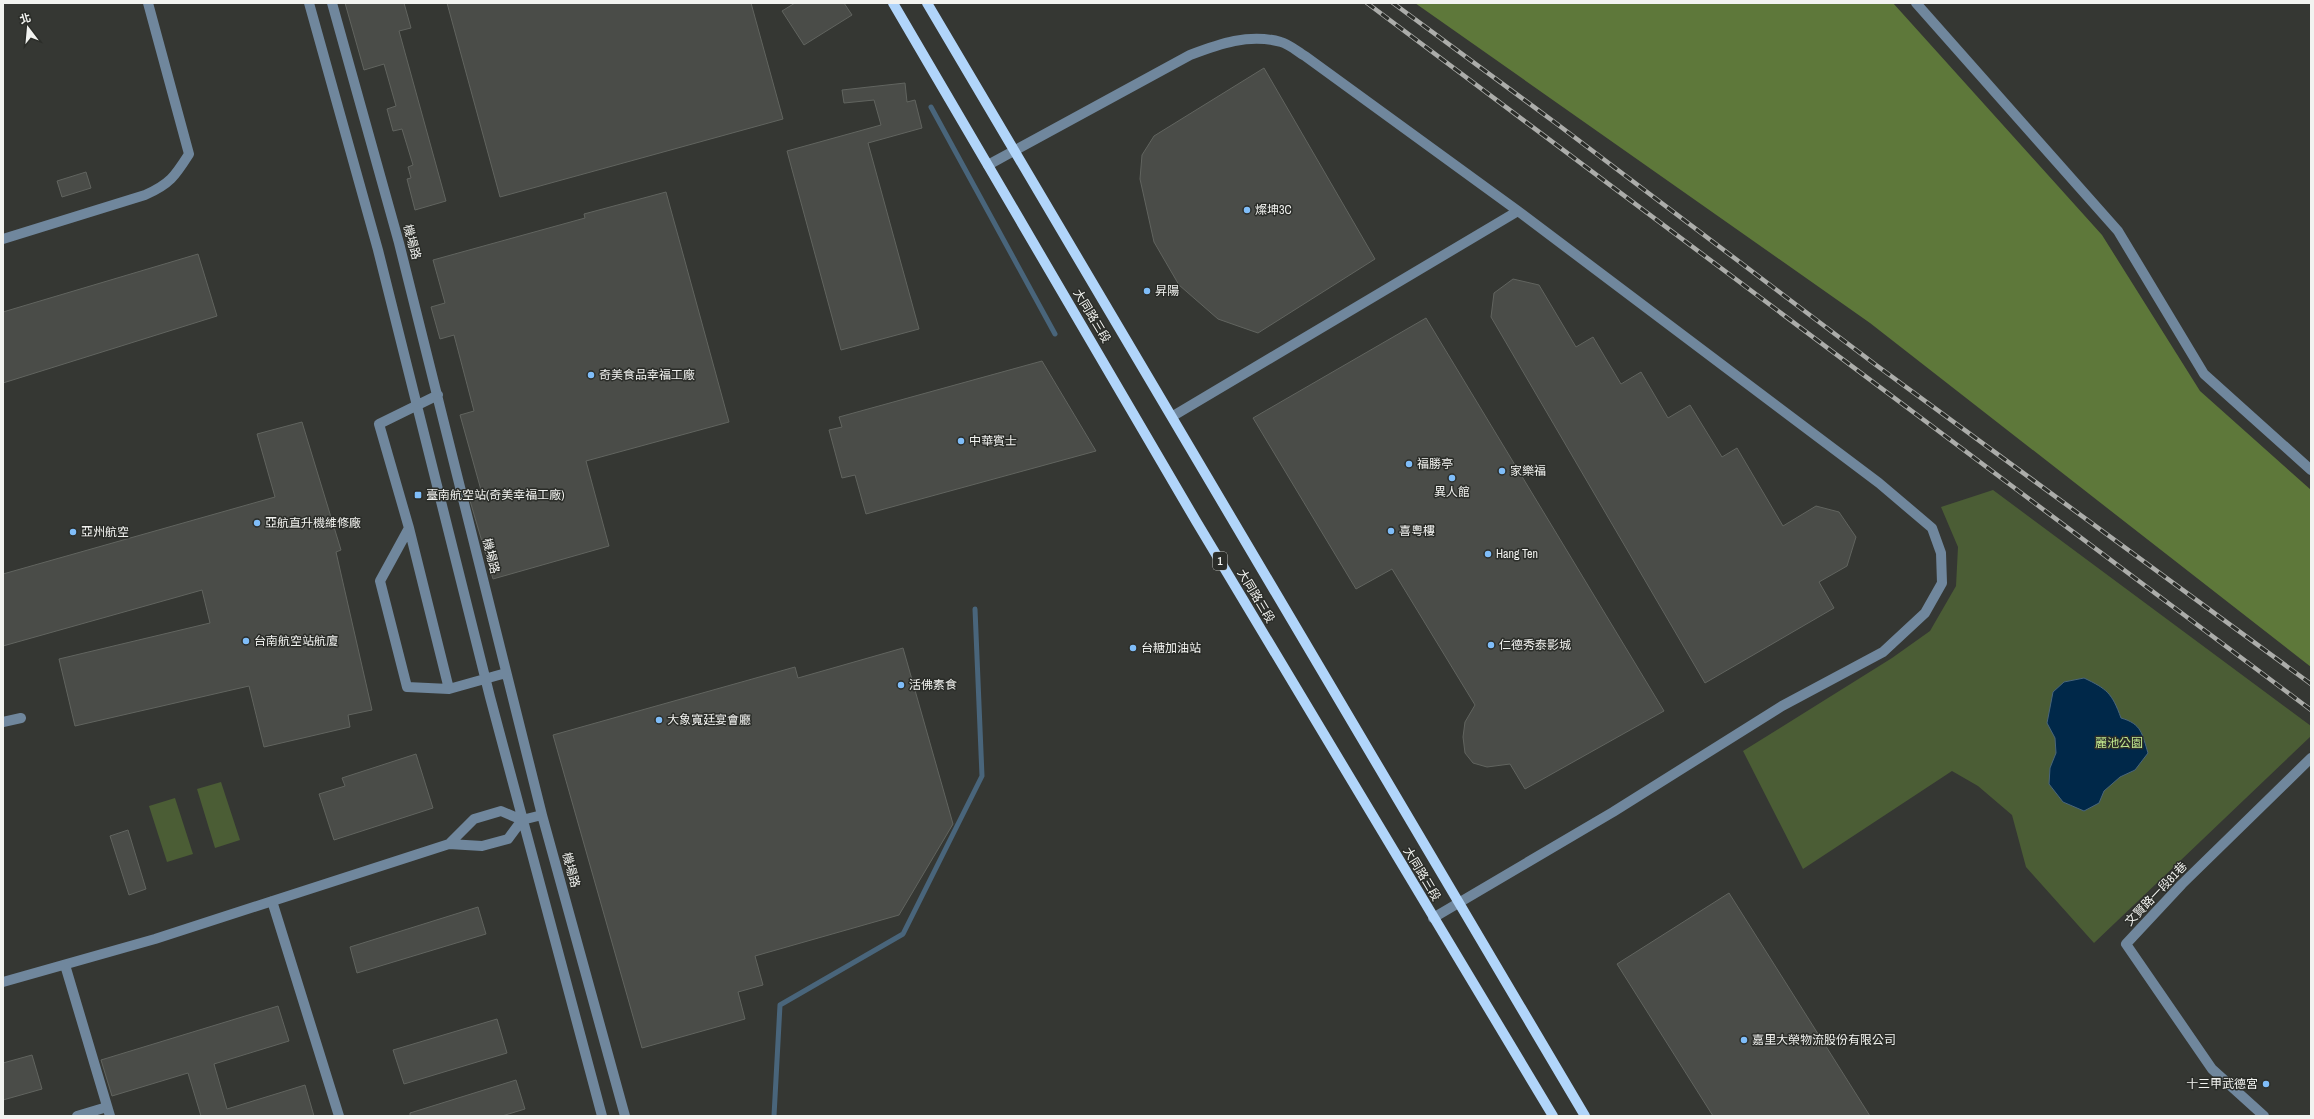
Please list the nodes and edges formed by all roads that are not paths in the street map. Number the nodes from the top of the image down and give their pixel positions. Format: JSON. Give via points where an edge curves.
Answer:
{"nodes":[{"id":1,"x":148,"y":3,"type":"edge"},
{"id":2,"x":309,"y":3,"type":"edge"},
{"id":3,"x":332,"y":3,"type":"edge"},
{"id":4,"x":893,"y":3,"type":"edge"},
{"id":5,"x":927,"y":3,"type":"edge"},
{"id":6,"x":1916,"y":3,"type":"edge"},
{"id":7,"x":1015,"y":150,"type":"junction"},
{"id":8,"x":988,"y":166,"type":"junction"},
{"id":9,"x":1518,"y":211,"type":"junction"},
{"id":10,"x":3,"y":239,"type":"edge"},
{"id":11,"x":438,"y":395,"type":"junction"},
{"id":12,"x":418,"y":404,"type":"junction"},
{"id":13,"x":1173,"y":416,"type":"junction"},
{"id":14,"x":2311,"y":470,"type":"edge"},
{"id":15,"x":409,"y":528,"type":"junction"},
{"id":16,"x":506,"y":672,"type":"junction"},
{"id":17,"x":485,"y":678,"type":"junction"},
{"id":18,"x":449,"y":689,"type":"junction"},
{"id":19,"x":21,"y":718,"type":"dead end"},
{"id":20,"x":3,"y":722,"type":"edge"},
{"id":21,"x":2310,"y":759,"type":"edge"},
{"id":22,"x":542,"y":815,"type":"junction"},
{"id":23,"x":522,"y":820,"type":"junction"},
{"id":24,"x":449,"y":844,"type":"junction"},
{"id":25,"x":272,"y":901,"type":"junction"},
{"id":26,"x":1460,"y":903,"type":"junction"},
{"id":27,"x":1433,"y":918,"type":"junction"},
{"id":28,"x":65,"y":965,"type":"junction"},
{"id":29,"x":3,"y":982,"type":"edge"},
{"id":30,"x":108,"y":1111,"type":"edge"},
{"id":31,"x":77,"y":1116,"type":"edge"},
{"id":32,"x":339,"y":1116,"type":"edge"},
{"id":33,"x":602,"y":1116,"type":"edge"},
{"id":34,"x":625,"y":1116,"type":"edge"},
{"id":35,"x":1553,"y":1116,"type":"edge"},
{"id":36,"x":1584,"y":1116,"type":"edge"},
{"id":37,"x":2264,"y":1116,"type":"edge"}],
"edges":[{"from":1,"to":10,"type":"street","via":[[189,154],[164,187],[146,195]]},
{"from":2,"to":12,"type":"street"},
{"from":3,"to":11,"type":"street","name":"機場路","via":[[399,243]]},
{"from":4,"to":8,"type":"main road","name":"大同路三段","number":"1"},
{"from":5,"to":7,"type":"main road","name":"大同路三段"},
{"from":6,"to":14,"type":"street","via":[[2118,231],[2204,374]]},
{"from":7,"to":8,"type":"street"},
{"from":7,"to":9,"type":"street","via":[[1190,54],[1223,43],[1253,38],[1282,42],[1305,56]]},
{"from":7,"to":13,"type":"main road","name":"大同路三段"},
{"from":8,"to":27,"type":"main road","name":"大同路三段","number":"1"},
{"from":9,"to":13,"type":"street"},
{"from":9,"to":26,"type":"street","via":[[1879,483],[1932,528],[1941,553],[1942,583],[1925,613],[1883,652],[1782,706],[1613,812]]},
{"from":11,"to":12,"type":"street"},
{"from":11,"to":16,"type":"street","name":"機場路"},
{"from":12,"to":15,"type":"street","via":[[379,424]]},
{"from":12,"to":17,"type":"street"},
{"from":13,"to":26,"type":"main road","name":"大同路三段"},
{"from":15,"to":18,"type":"street"},
{"from":15,"to":18,"type":"street","via":[[380,580],[407,687]]},
{"from":16,"to":17,"type":"street"},
{"from":16,"to":22,"type":"street","name":"機場路"},
{"from":17,"to":18,"type":"street"},
{"from":17,"to":23,"type":"street"},
{"from":19,"to":20,"type":"street"},
{"from":21,"to":37,"type":"street","name":"文賢路一段81巷","via":[[2182,884],[2126,944],[2212,1069]]},
{"from":22,"to":23,"type":"street"},
{"from":22,"to":34,"type":"street","name":"機場路"},
{"from":23,"to":24,"type":"street","via":[[508,839],[482,846]]},
{"from":23,"to":24,"type":"street","via":[[501,811],[474,819]]},
{"from":23,"to":33,"type":"street"},
{"from":24,"to":25,"type":"street"},
{"from":25,"to":28,"type":"street"},
{"from":25,"to":32,"type":"street"},
{"from":26,"to":27,"type":"street"},
{"from":26,"to":36,"type":"main road","name":"大同路三段"},
{"from":27,"to":35,"type":"main road","name":"大同路三段","number":"1"},
{"from":28,"to":29,"type":"street"},
{"from":28,"to":30,"type":"street"},
{"from":30,"to":31,"type":"street"}]}
